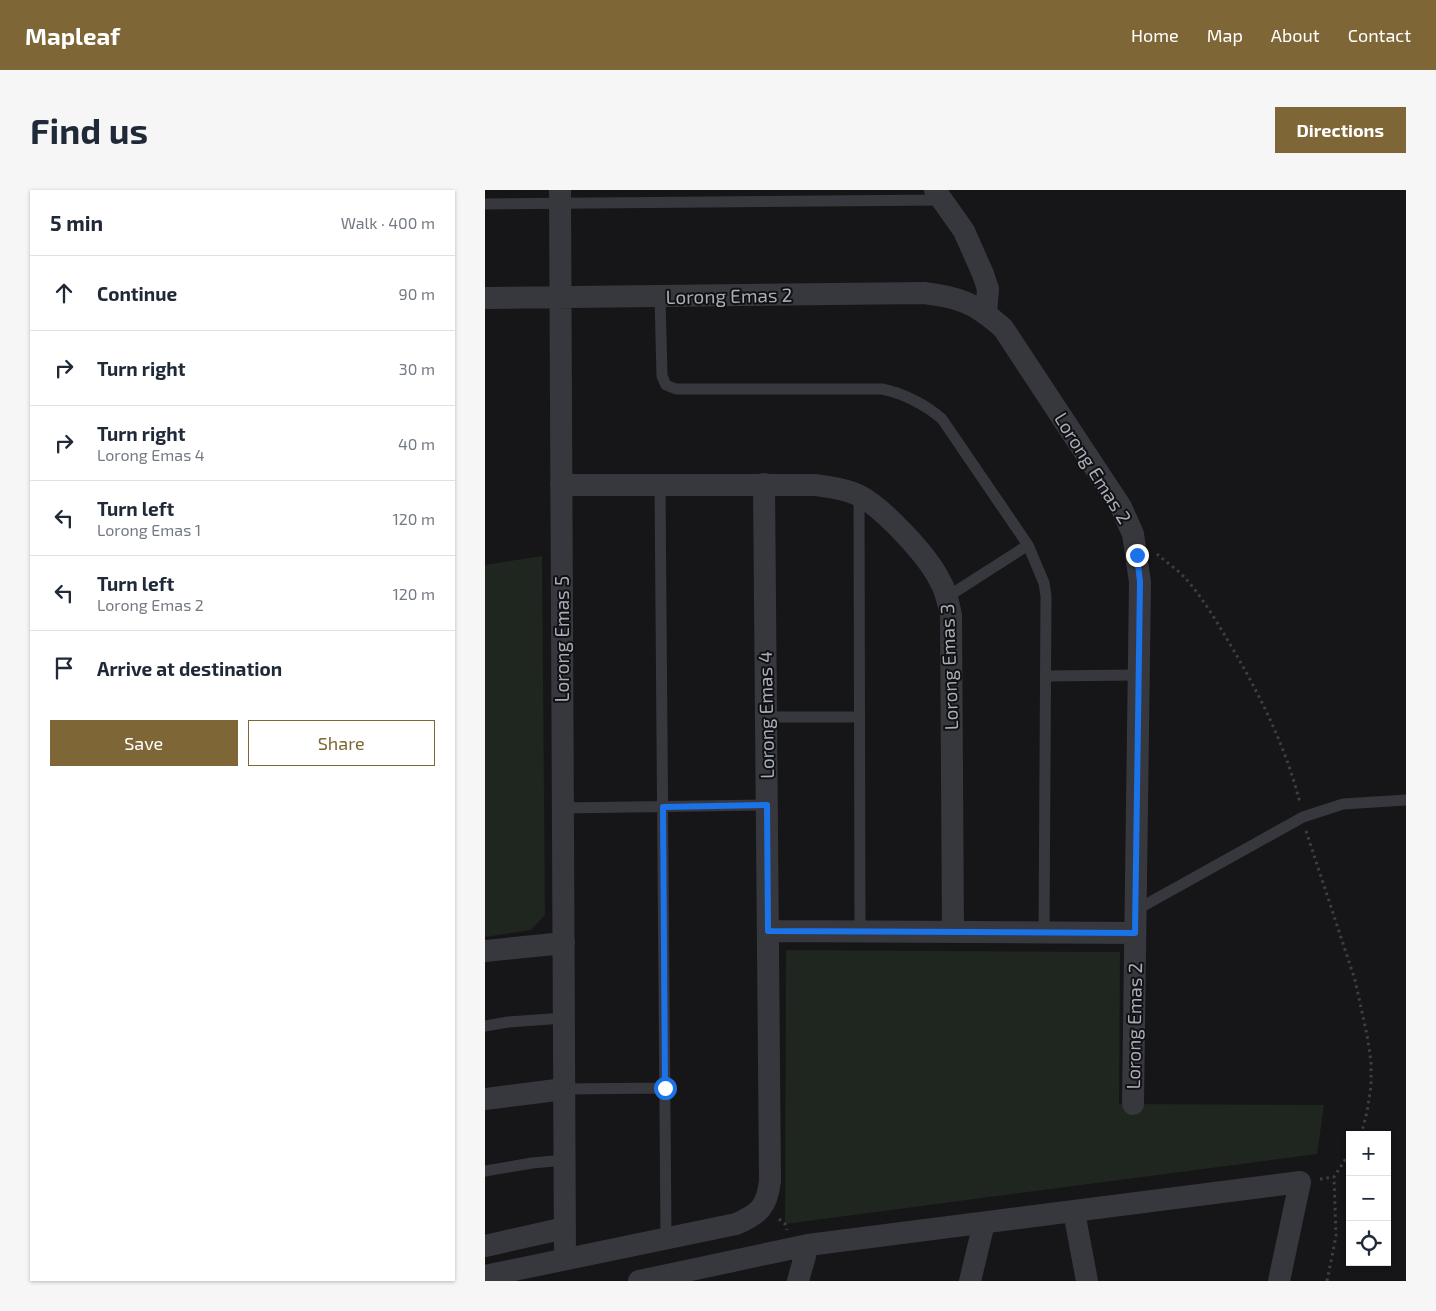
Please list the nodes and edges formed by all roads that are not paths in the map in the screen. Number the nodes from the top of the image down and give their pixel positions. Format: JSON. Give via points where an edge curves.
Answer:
{"nodes":[{"id":1,"x":938,"y":195,"type":"edge"},
{"id":2,"x":560,"y":197,"type":"edge"},
{"id":3,"x":485,"y":204,"type":"edge"},
{"id":4,"x":660,"y":297,"type":"junction"},
{"id":5,"x":485,"y":298,"type":"edge"},
{"id":6,"x":560,"y":298,"type":"junction"},
{"id":7,"x":987,"y":313,"type":"junction"},
{"id":8,"x":660,"y":484,"type":"junction"},
{"id":9,"x":764,"y":484,"type":"junction"},
{"id":10,"x":561,"y":485,"type":"junction"},
{"id":11,"x":859,"y":495,"type":"junction"},
{"id":12,"x":1027,"y":545,"type":"junction"},
{"id":13,"x":947,"y":597,"type":"junction"},
{"id":14,"x":1138,"y":675,"type":"junction"},
{"id":15,"x":1045,"y":676,"type":"junction"},
{"id":16,"x":766,"y":717,"type":"junction"},
{"id":17,"x":859,"y":717,"type":"junction"},
{"id":18,"x":1406,"y":800,"type":"edge"},
{"id":19,"x":767,"y":805,"type":"junction"},
{"id":20,"x":663,"y":807,"type":"junction"},
{"id":21,"x":563,"y":808,"type":"junction"},
{"id":22,"x":1135,"y":910,"type":"junction"},
{"id":23,"x":768,"y":931,"type":"junction"},
{"id":24,"x":860,"y":932,"type":"junction"},
{"id":25,"x":953,"y":932,"type":"junction"},
{"id":26,"x":1044,"y":932,"type":"junction"},
{"id":27,"x":1135,"y":933,"type":"junction"},
{"id":28,"x":563,"y":943,"type":"junction"},
{"id":29,"x":485,"y":951,"type":"edge"},
{"id":30,"x":564,"y":1018,"type":"junction"},
{"id":31,"x":485,"y":1026,"type":"edge"},
{"id":32,"x":665,"y":1088,"type":"junction"},
{"id":33,"x":564,"y":1089,"type":"junction"},
{"id":34,"x":485,"y":1099,"type":"edge"},
{"id":35,"x":1133,"y":1104,"type":"dead end"},
{"id":36,"x":565,"y":1160,"type":"junction"},
{"id":37,"x":485,"y":1172,"type":"edge"},
{"id":38,"x":1074,"y":1212,"type":"junction"},
{"id":39,"x":984,"y":1223,"type":"junction"},
{"id":40,"x":565,"y":1228,"type":"junction"},
{"id":41,"x":666,"y":1238,"type":"junction"},
{"id":42,"x":485,"y":1246,"type":"edge"},
{"id":43,"x":800,"y":1247,"type":"junction"},
{"id":44,"x":565,"y":1259,"type":"junction"},
{"id":45,"x":485,"y":1276,"type":"edge"},
{"id":46,"x":639,"y":1281,"type":"edge"},
{"id":47,"x":798,"y":1281,"type":"edge"},
{"id":48,"x":970,"y":1281,"type":"edge"},
{"id":49,"x":1087,"y":1281,"type":"edge"},
{"id":50,"x":1279,"y":1281,"type":"edge"}],
"edges":[{"from":1,"to":2,"type":"lane"},
{"from":1,"to":7,"type":"street","via":[[964,231],[983,274],[988,289]]},
{"from":2,"to":3,"type":"lane"},
{"from":2,"to":6,"type":"street","name":"Lorong Emas 5"},
{"from":4,"to":6,"type":"street","name":"Lorong Emas 2"},
{"from":4,"to":7,"type":"street","name":"Lorong Emas 2","via":[[925,293],[967,302]]},
{"from":4,"to":12,"type":"lane","via":[[662,376],[666,385],[676,388],[892,390],[942,419]]},
{"from":5,"to":6,"type":"street","name":"Lorong Emas 2"},
{"from":6,"to":10,"type":"street","name":"Lorong Emas 5"},
{"from":7,"to":14,"type":"street","name":"Lorong Emas 2","via":[[1003,328],[1121,507],[1133,534],[1140,582]]},
{"from":8,"to":9,"type":"street","name":"Lorong Emas 3"},
{"from":8,"to":10,"type":"street","name":"Lorong Emas 3"},
{"from":8,"to":20,"type":"lane"},
{"from":9,"to":11,"type":"street","name":"Lorong Emas 3","via":[[815,484]]},
{"from":9,"to":16,"type":"street","name":"Lorong Emas 4"},
{"from":10,"to":21,"type":"street","name":"Lorong Emas 5"},
{"from":11,"to":13,"type":"street","name":"Lorong Emas 3","via":[[911,541],[939,577]]},
{"from":11,"to":17,"type":"lane"},
{"from":12,"to":13,"type":"lane"},
{"from":12,"to":15,"type":"lane","via":[[1044,583],[1046,596]]},
{"from":13,"to":25,"type":"street","name":"Lorong Emas 3","via":[[952,636]]},
{"from":14,"to":15,"type":"lane"},
{"from":14,"to":22,"type":"street","name":"Lorong Emas 2"},
{"from":15,"to":26,"type":"lane"},
{"from":16,"to":17,"type":"lane"},
{"from":16,"to":19,"type":"street","name":"Lorong Emas 4"},
{"from":17,"to":24,"type":"lane"},
{"from":18,"to":22,"type":"lane","via":[[1343,804],[1303,817]]},
{"from":19,"to":20,"type":"lane"},
{"from":19,"to":23,"type":"street","name":"Lorong Emas 4"},
{"from":20,"to":21,"type":"lane"},
{"from":20,"to":32,"type":"lane"},
{"from":21,"to":28,"type":"street","name":"Lorong Emas 5"},
{"from":22,"to":27,"type":"street","name":"Lorong Emas 2"},
{"from":23,"to":24,"type":"street"},
{"from":23,"to":41,"type":"street","name":"Lorong Emas 4","via":[[769,1193],[754,1216],[736,1224]]},
{"from":24,"to":25,"type":"street"},
{"from":25,"to":26,"type":"street"},
{"from":26,"to":27,"type":"street"},
{"from":27,"to":35,"type":"street","name":"Lorong Emas 2"},
{"from":28,"to":29,"type":"street"},
{"from":28,"to":30,"type":"street","name":"Lorong Emas 5"},
{"from":30,"to":31,"type":"lane"},
{"from":30,"to":33,"type":"street","name":"Lorong Emas 5"},
{"from":32,"to":33,"type":"lane"},
{"from":32,"to":41,"type":"lane"},
{"from":33,"to":34,"type":"street"},
{"from":33,"to":36,"type":"street","name":"Lorong Emas 5"},
{"from":36,"to":37,"type":"lane"},
{"from":36,"to":40,"type":"street","name":"Lorong Emas 5"},
{"from":38,"to":39,"type":"street"},
{"from":38,"to":49,"type":"street"},
{"from":38,"to":50,"type":"street","via":[[1301,1182]]},
{"from":39,"to":43,"type":"street"},
{"from":39,"to":48,"type":"street"},
{"from":40,"to":42,"type":"street"},
{"from":40,"to":44,"type":"street","name":"Lorong Emas 5"},
{"from":41,"to":44,"type":"street"},
{"from":43,"to":46,"type":"street"},
{"from":43,"to":47,"type":"street"},
{"from":44,"to":45,"type":"street"}]}
